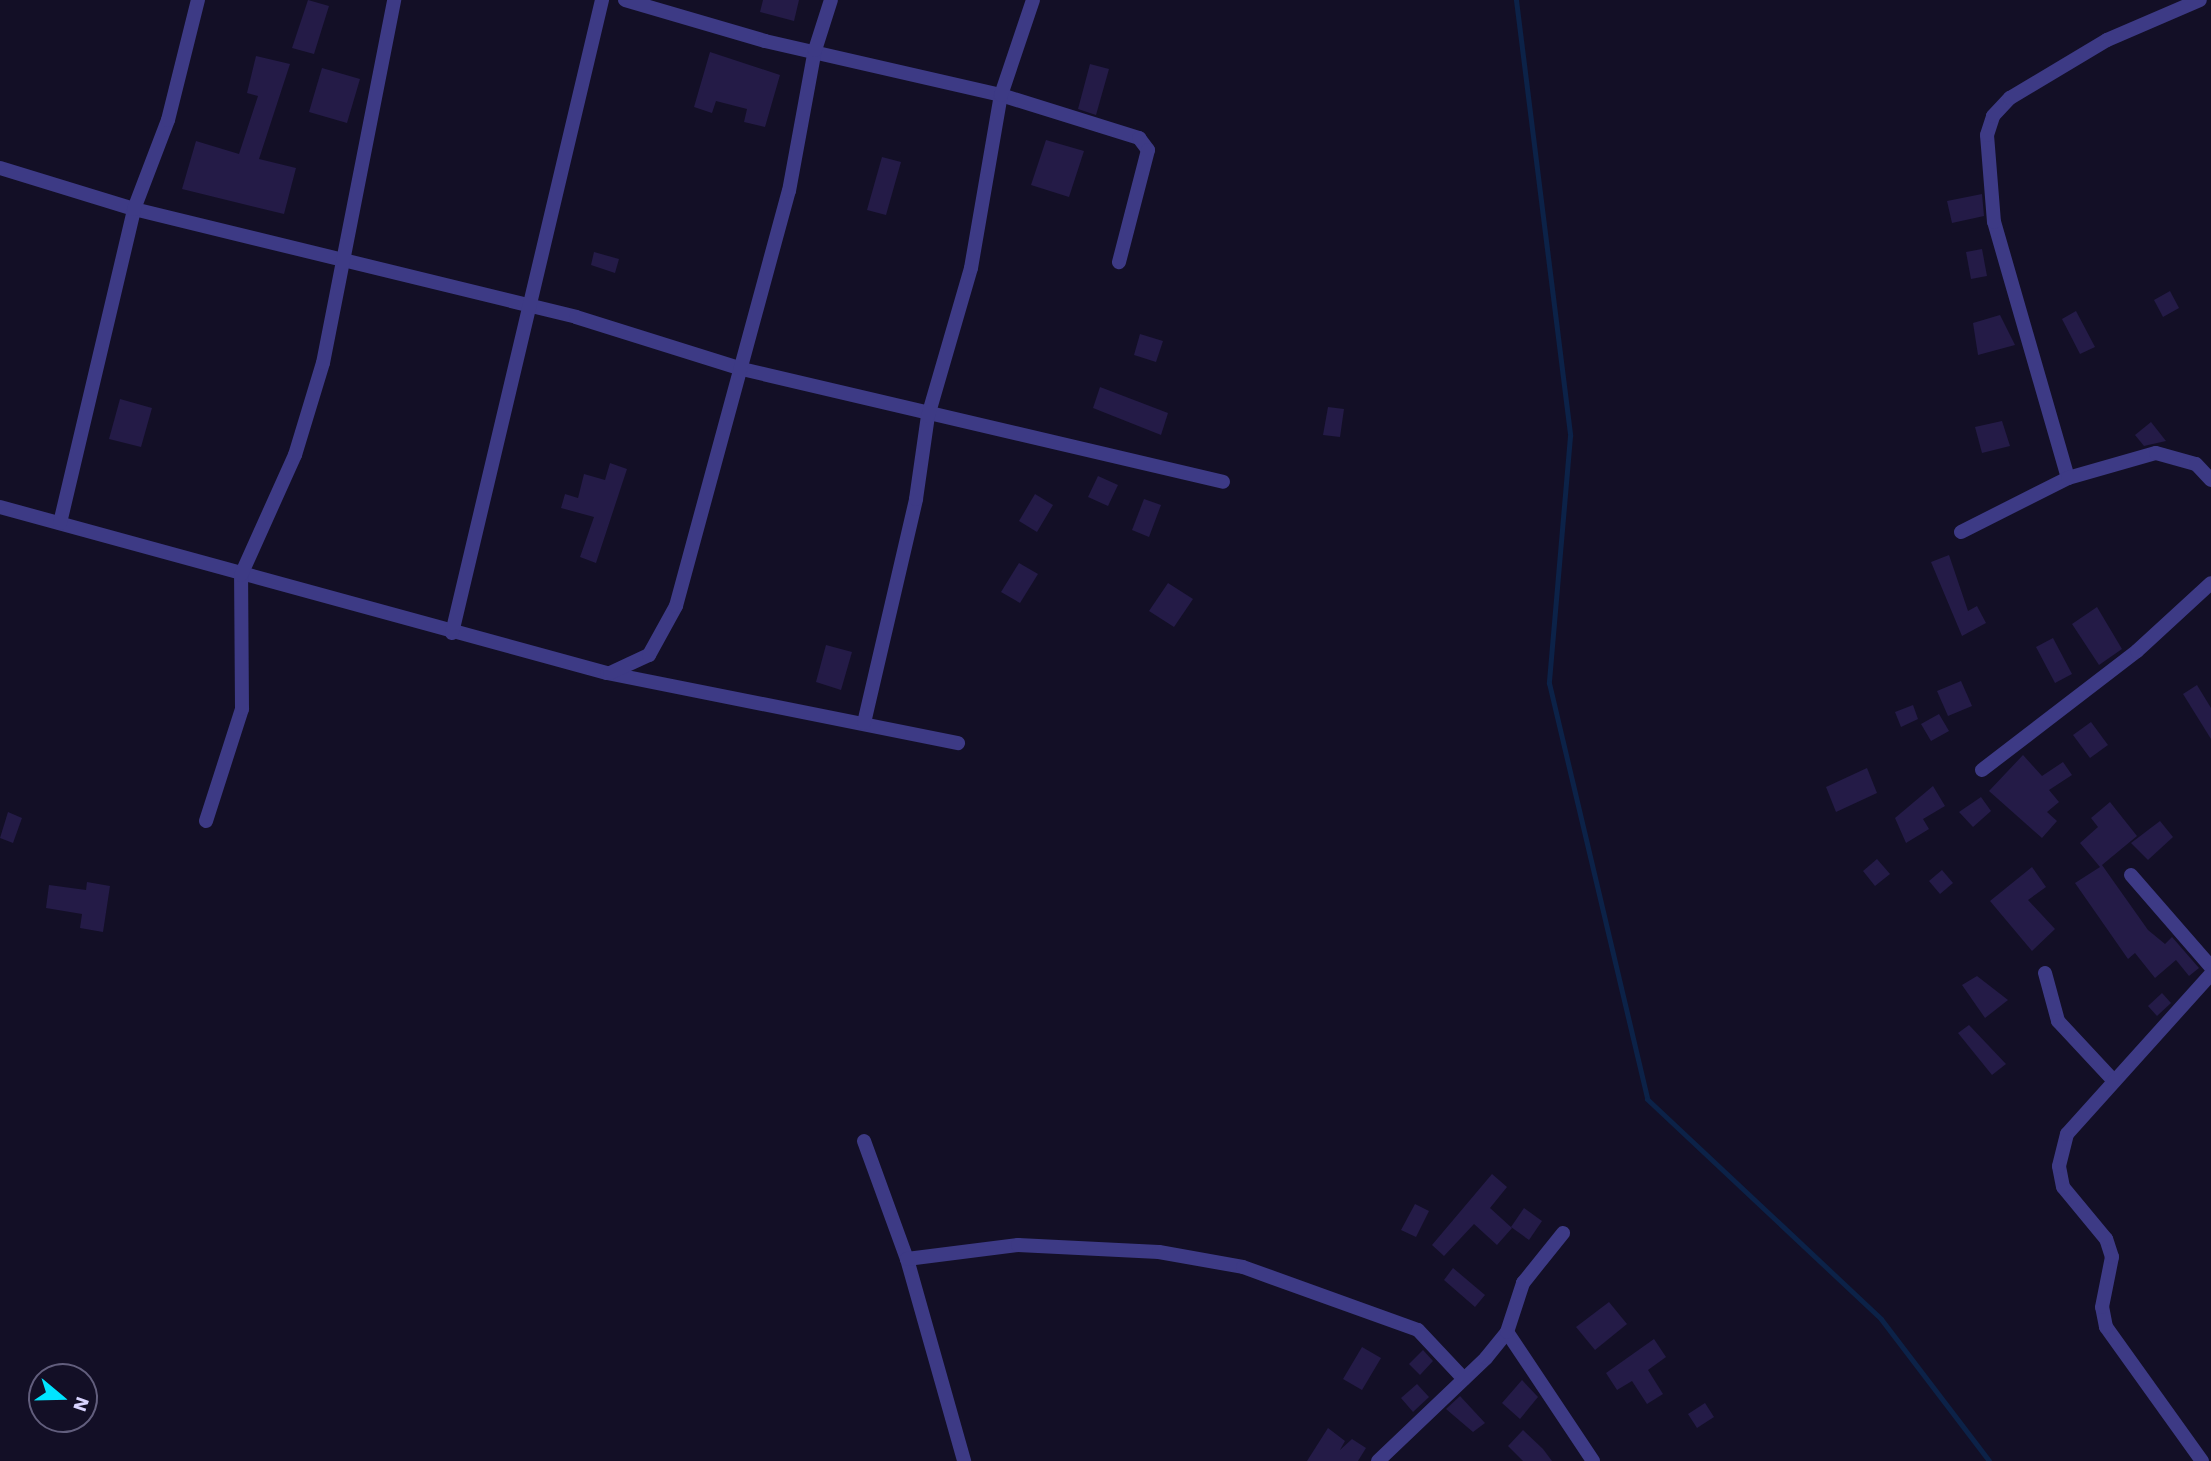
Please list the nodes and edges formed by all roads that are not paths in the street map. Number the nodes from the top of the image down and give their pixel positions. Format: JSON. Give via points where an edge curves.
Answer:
{"nodes":[{"id":1,"x":198,"y":0,"type":"edge"},
{"id":2,"x":394,"y":0,"type":"edge"},
{"id":3,"x":602,"y":0,"type":"edge"},
{"id":4,"x":625,"y":0,"type":"edge"},
{"id":5,"x":831,"y":0,"type":"edge"},
{"id":6,"x":1033,"y":0,"type":"edge"},
{"id":7,"x":2200,"y":0,"type":"edge"},
{"id":8,"x":815,"y":50,"type":"junction"},
{"id":9,"x":1001,"y":95,"type":"junction"},
{"id":10,"x":0,"y":169,"type":"edge"},
{"id":11,"x":134,"y":209,"type":"junction"},
{"id":12,"x":345,"y":256,"type":"junction"},
{"id":13,"x":1119,"y":262,"type":"dead end"},
{"id":14,"x":532,"y":307,"type":"junction"},
{"id":15,"x":742,"y":369,"type":"junction"},
{"id":16,"x":928,"y":415,"type":"junction"},
{"id":17,"x":2068,"y":478,"type":"junction"},
{"id":18,"x":2211,"y":480,"type":"edge"},
{"id":19,"x":1223,"y":482,"type":"dead end"},
{"id":20,"x":0,"y":508,"type":"edge"},
{"id":21,"x":60,"y":523,"type":"junction"},
{"id":22,"x":1961,"y":532,"type":"dead end"},
{"id":23,"x":241,"y":575,"type":"junction"},
{"id":24,"x":2211,"y":583,"type":"edge"},
{"id":25,"x":452,"y":633,"type":"junction"},
{"id":26,"x":607,"y":673,"type":"junction"},
{"id":27,"x":864,"y":723,"type":"junction"},
{"id":28,"x":958,"y":743,"type":"dead end"},
{"id":29,"x":1982,"y":770,"type":"dead end"},
{"id":30,"x":206,"y":821,"type":"dead end"},
{"id":31,"x":2131,"y":875,"type":"dead end"},
{"id":32,"x":2211,"y":967,"type":"edge"},
{"id":33,"x":2045,"y":973,"type":"dead end"},
{"id":34,"x":2211,"y":974,"type":"edge"},
{"id":35,"x":2113,"y":1080,"type":"junction"},
{"id":36,"x":864,"y":1141,"type":"dead end"},
{"id":37,"x":1563,"y":1233,"type":"dead end"},
{"id":38,"x":907,"y":1259,"type":"junction"},
{"id":39,"x":1507,"y":1332,"type":"junction"},
{"id":40,"x":1464,"y":1379,"type":"junction"},
{"id":41,"x":964,"y":1461,"type":"edge"},
{"id":42,"x":1378,"y":1461,"type":"edge"},
{"id":43,"x":1593,"y":1461,"type":"edge"},
{"id":44,"x":2202,"y":1461,"type":"edge"}],
"edges":[{"from":1,"to":11,"type":"street","via":[[168,120]]},
{"from":2,"to":12,"type":"street"},
{"from":3,"to":14,"type":"street"},
{"from":4,"to":8,"type":"street"},
{"from":5,"to":8,"type":"street"},
{"from":6,"to":9,"type":"street"},
{"from":7,"to":17,"type":"street","via":[[2107,40],[2010,98],[1993,117],[1987,135],[1994,222]]},
{"from":8,"to":9,"type":"street"},
{"from":8,"to":15,"type":"street","via":[[802,132]]},
{"from":9,"to":13,"type":"street","via":[[1139,138],[1148,150]]},
{"from":9,"to":16,"type":"street","via":[[971,268]]},
{"from":10,"to":11,"type":"street"},
{"from":11,"to":12,"type":"street"},
{"from":11,"to":21,"type":"street"},
{"from":12,"to":14,"type":"street"},
{"from":12,"to":23,"type":"street","via":[[295,455]]},
{"from":14,"to":15,"type":"street"},
{"from":14,"to":25,"type":"street"},
{"from":15,"to":16,"type":"street"},
{"from":15,"to":26,"type":"street","via":[[667,630],[649,656]]},
{"from":16,"to":19,"type":"street"},
{"from":16,"to":27,"type":"street","via":[[916,499]]},
{"from":17,"to":18,"type":"street","via":[[2156,453],[2196,464]]},
{"from":17,"to":22,"type":"street"},
{"from":20,"to":21,"type":"street"},
{"from":21,"to":23,"type":"street"},
{"from":23,"to":25,"type":"street"},
{"from":23,"to":30,"type":"street","via":[[242,709]]},
{"from":24,"to":29,"type":"street","via":[[2137,651]]},
{"from":25,"to":26,"type":"street"},
{"from":26,"to":27,"type":"street","via":[[772,710]]},
{"from":27,"to":28,"type":"street"},
{"from":31,"to":32,"type":"street"},
{"from":33,"to":35,"type":"street","via":[[2058,1021]]},
{"from":34,"to":35,"type":"street"},
{"from":35,"to":44,"type":"street","via":[[2067,1134],[2059,1166],[2063,1187],[2106,1239],[2112,1257],[2102,1307],[2106,1327]]},
{"from":36,"to":38,"type":"street"},
{"from":37,"to":39,"type":"street","via":[[1523,1283]]},
{"from":38,"to":40,"type":"street","via":[[1018,1245],[1159,1252],[1243,1267],[1418,1330]]},
{"from":38,"to":41,"type":"street"},
{"from":39,"to":40,"type":"street"},
{"from":39,"to":43,"type":"street"},
{"from":40,"to":42,"type":"street"}]}
